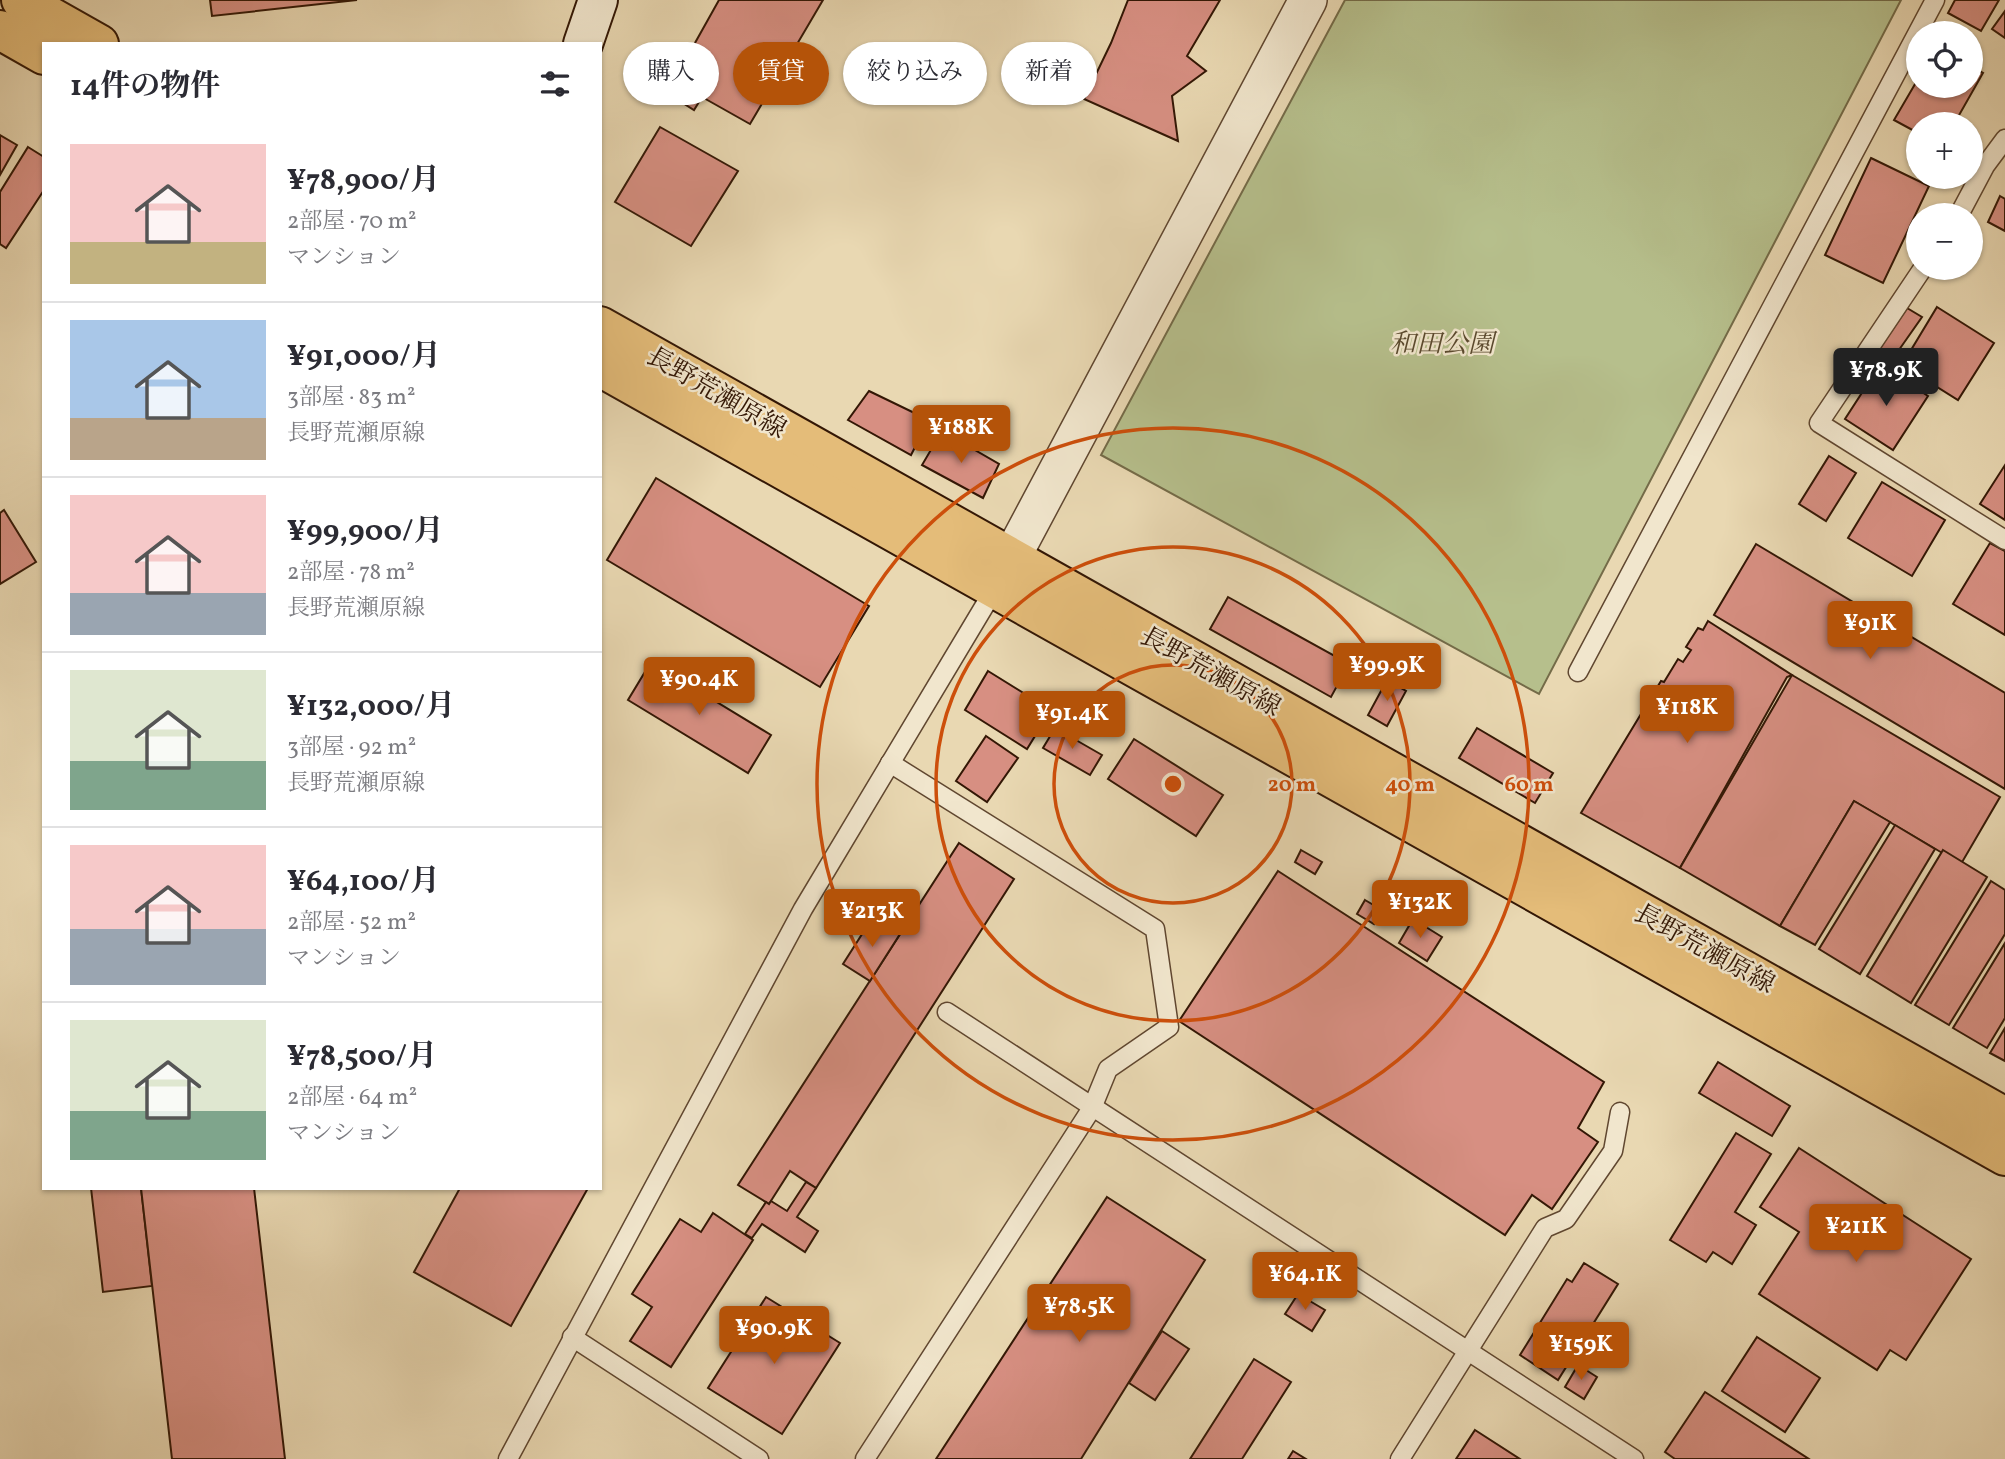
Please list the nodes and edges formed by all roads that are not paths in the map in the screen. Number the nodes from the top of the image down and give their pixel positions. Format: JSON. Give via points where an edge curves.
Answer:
{"nodes":[{"id":1,"x":22,"y":0,"type":"edge"},
{"id":2,"x":598,"y":0,"type":"edge"},
{"id":3,"x":1308,"y":0,"type":"edge"},
{"id":4,"x":1935,"y":0,"type":"edge"},
{"id":5,"x":0,"y":30,"type":"edge"},
{"id":6,"x":96,"y":42,"type":"edge"},
{"id":7,"x":584,"y":42,"type":"edge"},
{"id":8,"x":42,"y":54,"type":"edge"},
{"id":9,"x":2005,"y":139,"type":"edge"},
{"id":10,"x":1965,"y":203,"type":"edge"},
{"id":11,"x":1915,"y":280,"type":"edge"},
{"id":12,"x":602,"y":327,"type":"edge"},
{"id":13,"x":602,"y":368,"type":"edge"},
{"id":14,"x":2005,"y":540,"type":"edge"},
{"id":15,"x":1003,"y":574,"type":"junction"},
{"id":16,"x":1578,"y":671,"type":"dead end"},
{"id":17,"x":890,"y":763,"type":"junction"},
{"id":18,"x":947,"y":1012,"type":"dead end"},
{"id":19,"x":1092,"y":1108,"type":"junction"},
{"id":20,"x":1619,"y":1112,"type":"dead end"},
{"id":21,"x":2005,"y":1117,"type":"edge"},
{"id":22,"x":2005,"y":1156,"type":"edge"},
{"id":23,"x":572,"y":1337,"type":"junction"},
{"id":24,"x":1467,"y":1353,"type":"junction"},
{"id":25,"x":508,"y":1459,"type":"edge"},
{"id":26,"x":759,"y":1459,"type":"edge"},
{"id":27,"x":865,"y":1459,"type":"edge"},
{"id":28,"x":1400,"y":1459,"type":"edge"},
{"id":29,"x":1634,"y":1459,"type":"edge"}],
"edges":[{"from":1,"to":6,"type":"main road"},
{"from":2,"to":7,"type":"street"},
{"from":3,"to":15,"type":"street"},
{"from":4,"to":16,"type":"lane"},
{"from":5,"to":8,"type":"main road"},
{"from":9,"to":10,"type":"lane"},
{"from":11,"to":14,"type":"lane","via":[[1819,423]]},
{"from":12,"to":15,"type":"main road","name":"長野荒瀬原線"},
{"from":13,"to":15,"type":"main road","name":"長野荒瀬原線"},
{"from":15,"to":17,"type":"lane"},
{"from":15,"to":21,"type":"main road","name":"長野荒瀬原線"},
{"from":15,"to":22,"type":"main road","name":"長野荒瀬原線"},
{"from":17,"to":19,"type":"lane","via":[[1155,929],[1169,1027],[1108,1069]]},
{"from":17,"to":23,"type":"lane","via":[[803,909]]},
{"from":18,"to":19,"type":"lane"},
{"from":19,"to":24,"type":"lane"},
{"from":19,"to":27,"type":"lane"},
{"from":20,"to":24,"type":"lane","via":[[1613,1151],[1566,1219],[1545,1228]]},
{"from":23,"to":25,"type":"lane"},
{"from":23,"to":26,"type":"lane"},
{"from":24,"to":28,"type":"lane"},
{"from":24,"to":29,"type":"lane"}]}
